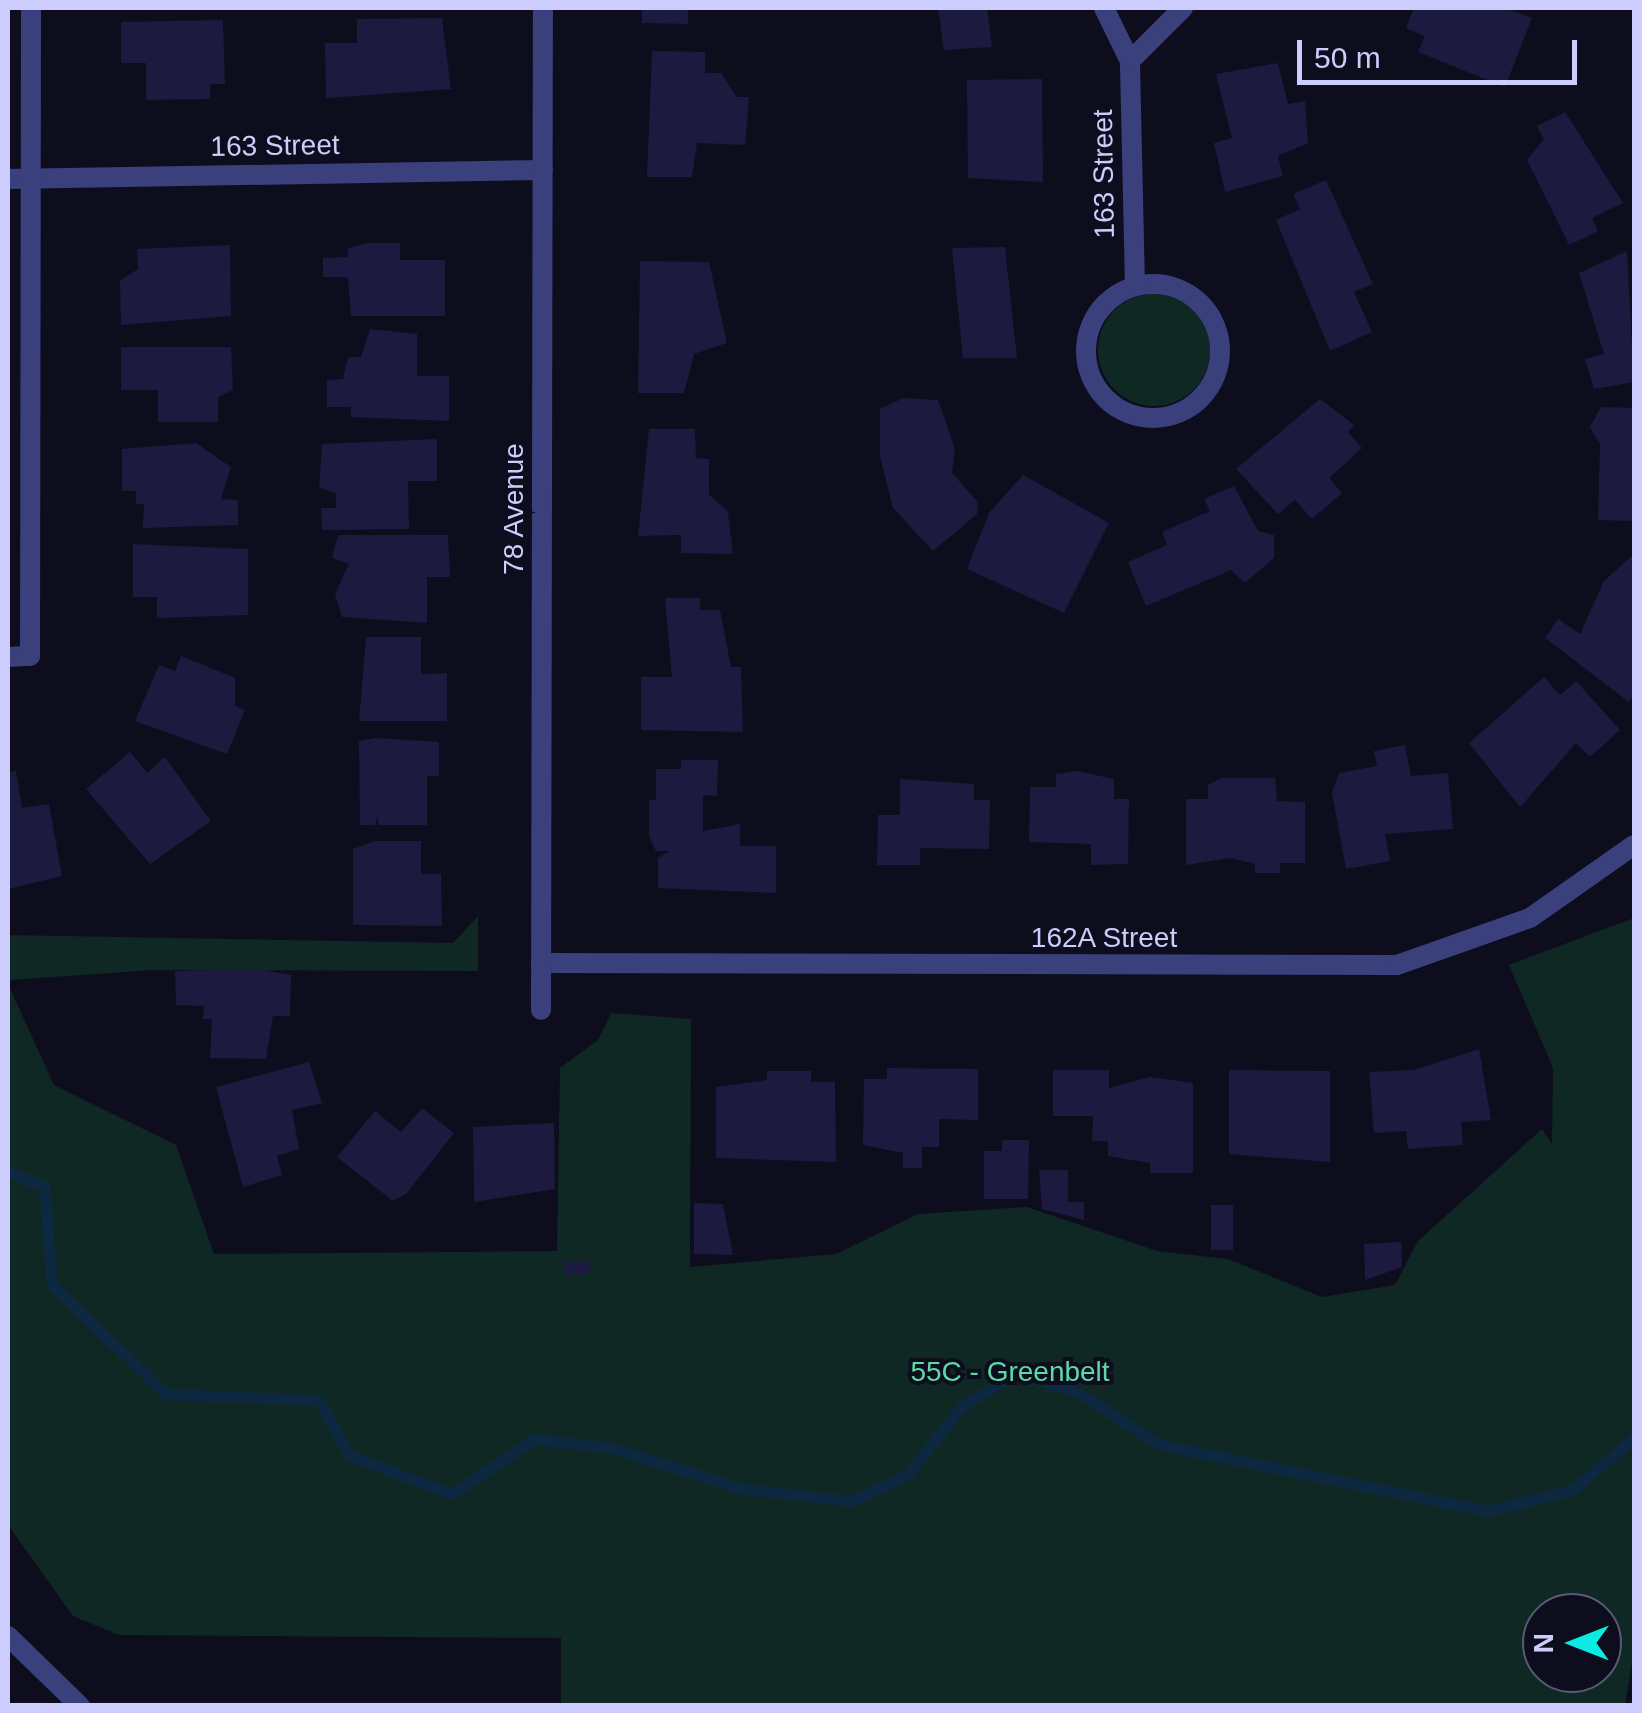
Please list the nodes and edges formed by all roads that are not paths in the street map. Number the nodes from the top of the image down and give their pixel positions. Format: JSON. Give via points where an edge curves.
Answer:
{"nodes":[{"id":1,"x":31,"y":8,"type":"edge"},
{"id":2,"x":543,"y":8,"type":"edge"},
{"id":3,"x":1104,"y":8,"type":"edge"},
{"id":4,"x":1184,"y":8,"type":"edge"},
{"id":5,"x":1130,"y":61,"type":"junction"},
{"id":6,"x":543,"y":170,"type":"junction"},
{"id":7,"x":31,"y":177,"type":"junction"},
{"id":8,"x":8,"y":180,"type":"edge"},
{"id":9,"x":1135,"y":286,"type":"junction"},
{"id":10,"x":8,"y":657,"type":"edge"},
{"id":11,"x":1634,"y":846,"type":"edge"},
{"id":12,"x":541,"y":962,"type":"junction"},
{"id":13,"x":541,"y":1010,"type":"dead end"},
{"id":14,"x":8,"y":1636,"type":"edge"},
{"id":15,"x":80,"y":1706,"type":"edge"}],
"edges":[{"from":1,"to":7,"type":"street"},
{"from":2,"to":6,"type":"street","name":"78 Avenue"},
{"from":3,"to":5,"type":"street","name":"163 Street"},
{"from":4,"to":5,"type":"street"},
{"from":5,"to":9,"type":"street","name":"163 Street"},
{"from":6,"to":7,"type":"street","name":"163 Street"},
{"from":6,"to":12,"type":"street","name":"78 Avenue"},
{"from":7,"to":8,"type":"street","name":"163 Street"},
{"from":7,"to":10,"type":"street","via":[[30,656]]},
{"from":9,"to":9,"type":"street","via":[[1098,313],[1086,362],[1109,403],[1162,419],[1202,398],[1219,337],[1194,298]]},
{"from":11,"to":12,"type":"street","name":"162A Street","via":[[1530,918],[1397,965]]},
{"from":12,"to":13,"type":"street","name":"78 Avenue"},
{"from":14,"to":15,"type":"street"}]}
